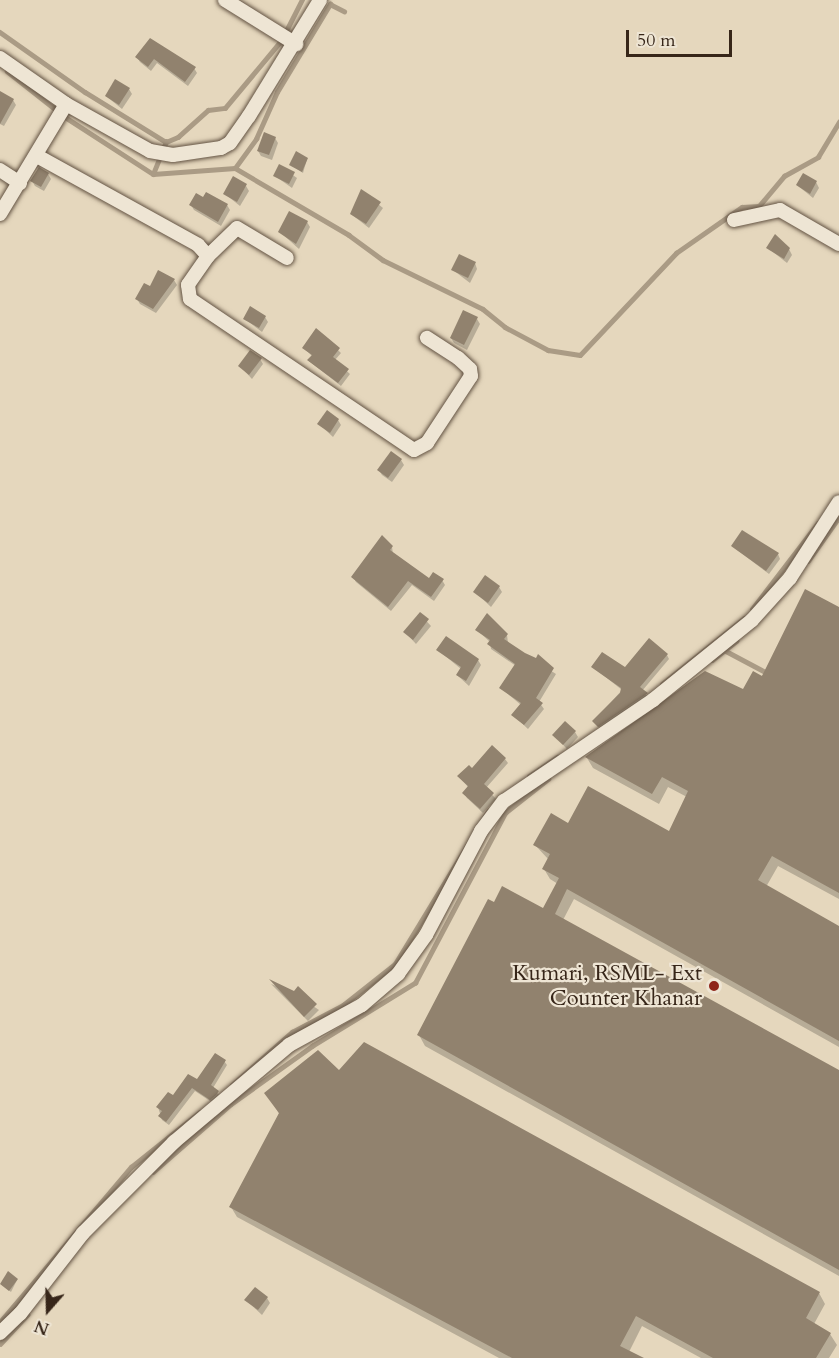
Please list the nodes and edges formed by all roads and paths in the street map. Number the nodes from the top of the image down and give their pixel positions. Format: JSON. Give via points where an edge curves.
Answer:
{"nodes":[{"id":1,"x":225,"y":0,"type":"edge"},
{"id":2,"x":320,"y":0,"type":"edge"},
{"id":3,"x":296,"y":44,"type":"junction"},
{"id":4,"x":0,"y":58,"type":"edge"},
{"id":5,"x":66,"y":104,"type":"junction"},
{"id":6,"x":37,"y":156,"type":"junction"},
{"id":7,"x":0,"y":170,"type":"edge"},
{"id":8,"x":20,"y":183,"type":"junction"},
{"id":9,"x":0,"y":214,"type":"edge"},
{"id":10,"x":735,"y":220,"type":"dead end"},
{"id":11,"x":839,"y":244,"type":"edge"},
{"id":12,"x":208,"y":256,"type":"junction"},
{"id":13,"x":287,"y":258,"type":"dead end"},
{"id":14,"x":427,"y":338,"type":"dead end"},
{"id":15,"x":839,"y":502,"type":"edge"},
{"id":16,"x":0,"y":1333,"type":"edge"}],
"edges":[{"from":1,"to":3,"type":"street"},
{"from":2,"to":3,"type":"street"},
{"from":3,"to":5,"type":"street","via":[[230,143],[221,148],[173,155],[150,151]]},
{"from":4,"to":5,"type":"street"},
{"from":5,"to":6,"type":"street"},
{"from":6,"to":8,"type":"street"},
{"from":6,"to":12,"type":"street","via":[[198,245]]},
{"from":7,"to":8,"type":"street"},
{"from":8,"to":9,"type":"street"},
{"from":10,"to":11,"type":"street","via":[[780,210]]},
{"from":12,"to":13,"type":"street","via":[[237,228]]},
{"from":12,"to":14,"type":"street","via":[[188,285],[190,298],[414,450],[427,443],[471,376],[464,363]]},
{"from":15,"to":16,"type":"street","via":[[790,578],[752,620],[653,700],[504,801],[482,831],[426,935],[398,974],[362,1005],[289,1045],[174,1142],[83,1233],[21,1314]]}]}
